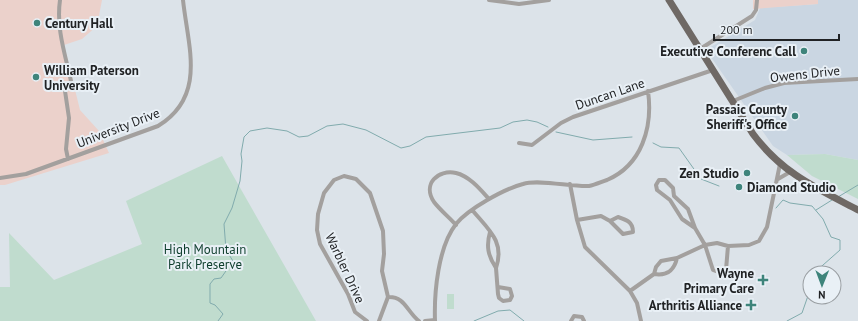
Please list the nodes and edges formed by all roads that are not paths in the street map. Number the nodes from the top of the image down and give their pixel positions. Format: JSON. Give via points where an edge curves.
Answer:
{"nodes":[{"id":1,"x":60,"y":0,"type":"edge"},
{"id":2,"x":183,"y":0,"type":"edge"},
{"id":3,"x":489,"y":0,"type":"edge"},
{"id":4,"x":549,"y":0,"type":"edge"},
{"id":5,"x":669,"y":0,"type":"edge"},
{"id":6,"x":757,"y":0,"type":"edge"},
{"id":7,"x":700,"y":49,"type":"junction"},
{"id":8,"x":713,"y":70,"type":"junction"},
{"id":9,"x":858,"y":79,"type":"edge"},
{"id":10,"x":648,"y":91,"type":"junction"},
{"id":11,"x":733,"y":101,"type":"junction"},
{"id":12,"x":520,"y":143,"type":"dead end"},
{"id":13,"x":68,"y":158,"type":"junction"},
{"id":14,"x":780,"y":164,"type":"junction"},
{"id":15,"x":790,"y":172,"type":"junction"},
{"id":16,"x":0,"y":178,"type":"edge"},
{"id":17,"x":777,"y":179,"type":"junction"},
{"id":18,"x":570,"y":184,"type":"junction"},
{"id":19,"x":488,"y":198,"type":"junction"},
{"id":20,"x":677,"y":200,"type":"junction"},
{"id":21,"x":673,"y":203,"type":"junction"},
{"id":22,"x":473,"y":210,"type":"junction"},
{"id":23,"x":858,"y":210,"type":"edge"},
{"id":24,"x":577,"y":220,"type":"junction"},
{"id":25,"x":610,"y":220,"type":"junction"},
{"id":26,"x":456,"y":225,"type":"junction"},
{"id":27,"x":695,"y":228,"type":"junction"},
{"id":28,"x":490,"y":232,"type":"junction"},
{"id":29,"x":705,"y":245,"type":"junction"},
{"id":30,"x":728,"y":246,"type":"junction"},
{"id":31,"x":677,"y":258,"type":"junction"},
{"id":32,"x":496,"y":268,"type":"junction"},
{"id":33,"x":654,"y":274,"type":"junction"},
{"id":34,"x":498,"y":287,"type":"dead end"},
{"id":35,"x":630,"y":291,"type":"junction"},
{"id":36,"x":388,"y":297,"type":"junction"},
{"id":37,"x":367,"y":321,"type":"edge"},
{"id":38,"x":379,"y":321,"type":"edge"},
{"id":39,"x":419,"y":321,"type":"edge"},
{"id":40,"x":425,"y":321,"type":"edge"},
{"id":41,"x":435,"y":321,"type":"edge"},
{"id":42,"x":571,"y":321,"type":"edge"},
{"id":43,"x":584,"y":321,"type":"edge"},
{"id":44,"x":640,"y":321,"type":"edge"}],
"edges":[{"from":1,"to":13,"type":"street","via":[[60,39],[71,81],[64,91],[69,118],[66,149]]},
{"from":2,"to":13,"type":"street","name":"University Drive","via":[[191,76],[184,101],[177,111],[158,126]]},
{"from":3,"to":4,"type":"street","via":[[519,4]]},
{"from":5,"to":7,"type":"main road"},
{"from":6,"to":7,"type":"street","via":[[756,10],[752,16]]},
{"from":7,"to":8,"type":"main road"},
{"from":8,"to":10,"type":"street","name":"Duncan Lane"},
{"from":8,"to":11,"type":"main road"},
{"from":9,"to":11,"type":"street","name":"Owens Drive","via":[[784,83]]},
{"from":10,"to":12,"type":"street","name":"Duncan Lane","via":[[573,117],[532,145]]},
{"from":10,"to":18,"type":"street","via":[[648,127],[641,148],[628,167],[598,184]]},
{"from":11,"to":14,"type":"main road","via":[[758,139]]},
{"from":13,"to":16,"type":"street","name":"University Drive","via":[[26,174]]},
{"from":14,"to":15,"type":"main road"},
{"from":14,"to":17,"type":"street"},
{"from":15,"to":17,"type":"street"},
{"from":15,"to":23,"type":"main road"},
{"from":17,"to":30,"type":"street","via":[[767,227],[759,240],[749,245]]},
{"from":18,"to":19,"type":"street","via":[[524,183]]},
{"from":18,"to":24,"type":"street"},
{"from":19,"to":22,"type":"street"},
{"from":19,"to":26,"type":"street","via":[[477,185],[458,174],[446,172],[436,176],[430,182],[429,191],[434,202]]},
{"from":20,"to":21,"type":"street"},
{"from":20,"to":21,"type":"street","via":[[669,183],[659,180],[657,190]]},
{"from":20,"to":27,"type":"street","via":[[688,209]]},
{"from":21,"to":27,"type":"street","via":[[682,218]]},
{"from":22,"to":26,"type":"street"},
{"from":22,"to":28,"type":"street"},
{"from":24,"to":25,"type":"street","via":[[601,216]]},
{"from":24,"to":35,"type":"street","via":[[585,247]]},
{"from":25,"to":25,"type":"street","via":[[623,234],[632,232],[633,227],[626,220],[618,217]]},
{"from":26,"to":41,"type":"street","via":[[443,251],[437,277]]},
{"from":27,"to":29,"type":"street"},
{"from":28,"to":32,"type":"street","via":[[488,252]]},
{"from":28,"to":32,"type":"street","via":[[499,250]]},
{"from":29,"to":30,"type":"street","via":[[716,243]]},
{"from":29,"to":30,"type":"street","via":[[713,270],[721,273],[726,270]]},
{"from":29,"to":31,"type":"street"},
{"from":31,"to":33,"type":"street","via":[[661,261]]},
{"from":31,"to":33,"type":"street","via":[[670,272]]},
{"from":32,"to":34,"type":"street"},
{"from":33,"to":35,"type":"street"},
{"from":35,"to":44,"type":"street","via":[[637,303]]},
{"from":36,"to":37,"type":"street","name":"Warbler Drive","via":[[382,270],[382,232],[370,193],[356,178],[344,176],[334,180],[324,193],[318,214],[317,230],[320,244],[348,294],[355,312]]},
{"from":36,"to":38,"type":"street","name":"Warbler Drive"},
{"from":36,"to":39,"type":"street","via":[[396,297],[404,302],[412,316]]},
{"from":40,"to":41,"type":"street"},
{"from":42,"to":43,"type":"street","via":[[578,315]]}]}
